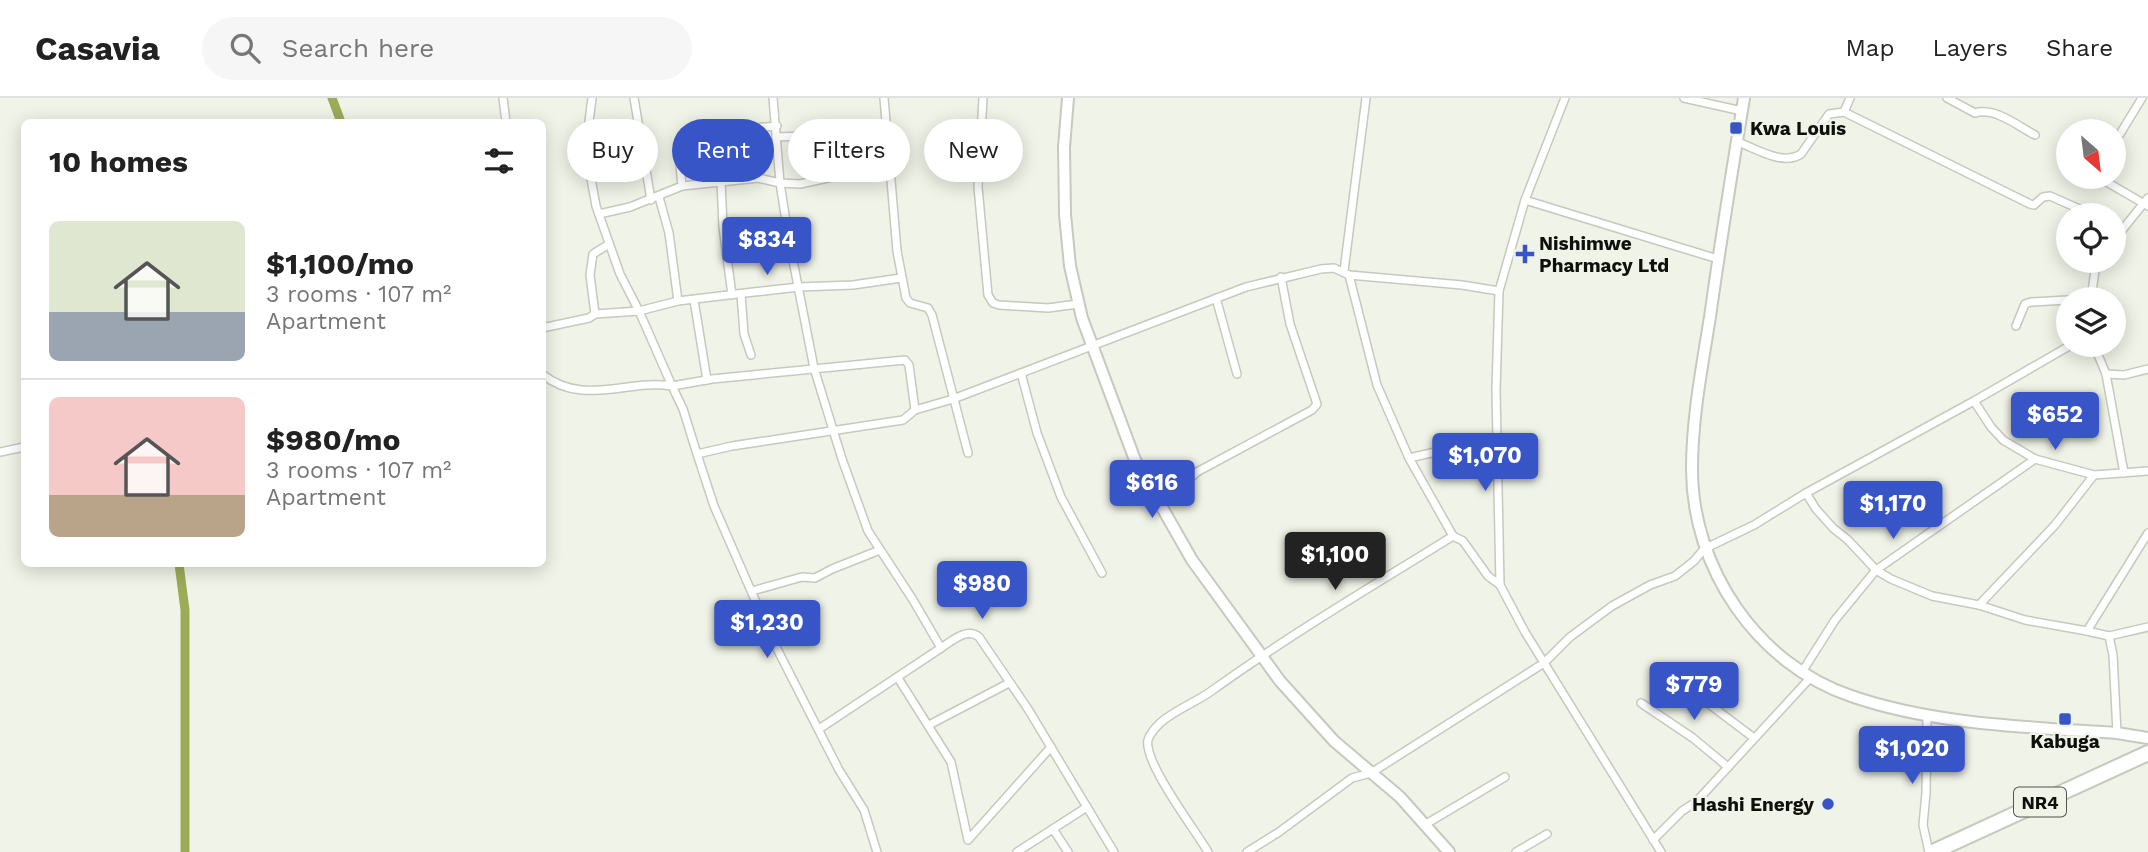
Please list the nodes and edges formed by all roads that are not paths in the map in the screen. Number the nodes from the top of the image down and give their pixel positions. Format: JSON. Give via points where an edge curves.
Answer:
{"nodes":[{"id":1,"x":503,"y":98,"type":"edge"},
{"id":2,"x":592,"y":98,"type":"edge"},
{"id":3,"x":634,"y":98,"type":"edge"},
{"id":4,"x":773,"y":98,"type":"edge"},
{"id":5,"x":884,"y":98,"type":"edge"},
{"id":6,"x":983,"y":98,"type":"edge"},
{"id":7,"x":1069,"y":98,"type":"edge"},
{"id":8,"x":1366,"y":98,"type":"edge"},
{"id":9,"x":1565,"y":98,"type":"edge"},
{"id":10,"x":1684,"y":98,"type":"edge"},
{"id":11,"x":1744,"y":98,"type":"edge"},
{"id":12,"x":1850,"y":98,"type":"edge"},
{"id":13,"x":1947,"y":98,"type":"edge"},
{"id":14,"x":2142,"y":98,"type":"edge"},
{"id":15,"x":1742,"y":111,"type":"junction"},
{"id":16,"x":1844,"y":113,"type":"junction"},
{"id":17,"x":506,"y":119,"type":"edge"},
{"id":18,"x":885,"y":119,"type":"edge"},
{"id":19,"x":2126,"y":124,"type":"edge"},
{"id":20,"x":777,"y":126,"type":"junction"},
{"id":21,"x":2035,"y":135,"type":"dead end"},
{"id":22,"x":788,"y":136,"type":"edge"},
{"id":23,"x":776,"y":137,"type":"junction"},
{"id":24,"x":1738,"y":142,"type":"junction"},
{"id":25,"x":713,"y":182,"type":"edge"},
{"id":26,"x":721,"y":182,"type":"edge"},
{"id":27,"x":774,"y":182,"type":"edge"},
{"id":28,"x":809,"y":182,"type":"edge"},
{"id":29,"x":891,"y":182,"type":"edge"},
{"id":30,"x":780,"y":183,"type":"junction"},
{"id":31,"x":682,"y":186,"type":"junction"},
{"id":32,"x":2120,"y":189,"type":"edge"},
{"id":33,"x":655,"y":199,"type":"junction"},
{"id":34,"x":1525,"y":200,"type":"junction"},
{"id":35,"x":2066,"y":203,"type":"edge"},
{"id":36,"x":2146,"y":203,"type":"edge"},
{"id":37,"x":599,"y":214,"type":"junction"},
{"id":38,"x":2126,"y":221,"type":"edge"},
{"id":39,"x":609,"y":244,"type":"junction"},
{"id":40,"x":1718,"y":259,"type":"junction"},
{"id":41,"x":1347,"y":273,"type":"junction"},
{"id":42,"x":1281,"y":277,"type":"junction"},
{"id":43,"x":901,"y":278,"type":"junction"},
{"id":44,"x":799,"y":287,"type":"junction"},
{"id":45,"x":1499,"y":291,"type":"junction"},
{"id":46,"x":736,"y":294,"type":"junction"},
{"id":47,"x":1216,"y":298,"type":"junction"},
{"id":48,"x":694,"y":300,"type":"junction"},
{"id":49,"x":678,"y":301,"type":"junction"},
{"id":50,"x":2056,"y":301,"type":"edge"},
{"id":51,"x":1078,"y":304,"type":"junction"},
{"id":52,"x":639,"y":310,"type":"junction"},
{"id":53,"x":594,"y":314,"type":"junction"},
{"id":54,"x":2017,"y":326,"type":"dead end"},
{"id":55,"x":546,"y":327,"type":"edge"},
{"id":56,"x":1093,"y":345,"type":"junction"},
{"id":57,"x":2056,"y":354,"type":"edge"},
{"id":58,"x":751,"y":355,"type":"dead end"},
{"id":59,"x":2099,"y":357,"type":"edge"},
{"id":60,"x":814,"y":368,"type":"junction"},
{"id":61,"x":2148,"y":369,"type":"edge"},
{"id":62,"x":1021,"y":373,"type":"junction"},
{"id":63,"x":1237,"y":374,"type":"dead end"},
{"id":64,"x":2106,"y":374,"type":"junction"},
{"id":65,"x":546,"y":377,"type":"edge"},
{"id":66,"x":707,"y":380,"type":"junction"},
{"id":67,"x":672,"y":386,"type":"junction"},
{"id":68,"x":953,"y":399,"type":"junction"},
{"id":69,"x":1974,"y":401,"type":"junction"},
{"id":70,"x":915,"y":410,"type":"junction"},
{"id":71,"x":834,"y":430,"type":"junction"},
{"id":72,"x":1497,"y":438,"type":"junction"},
{"id":73,"x":21,"y":448,"type":"edge"},
{"id":74,"x":0,"y":452,"type":"edge"},
{"id":75,"x":968,"y":453,"type":"dead end"},
{"id":76,"x":697,"y":454,"type":"junction"},
{"id":77,"x":1409,"y":458,"type":"junction"},
{"id":78,"x":2035,"y":459,"type":"junction"},
{"id":79,"x":2148,"y":471,"type":"edge"},
{"id":80,"x":2124,"y":473,"type":"junction"},
{"id":81,"x":2094,"y":475,"type":"junction"},
{"id":82,"x":1806,"y":493,"type":"junction"},
{"id":83,"x":1159,"y":499,"type":"junction"},
{"id":84,"x":2148,"y":533,"type":"edge"},
{"id":85,"x":1453,"y":536,"type":"junction"},
{"id":86,"x":1704,"y":549,"type":"junction"},
{"id":87,"x":880,"y":550,"type":"junction"},
{"id":88,"x":1876,"y":570,"type":"junction"},
{"id":89,"x":1102,"y":573,"type":"dead end"},
{"id":90,"x":1500,"y":585,"type":"junction"},
{"id":91,"x":752,"y":591,"type":"junction"},
{"id":92,"x":1979,"y":606,"type":"junction"},
{"id":93,"x":2148,"y":627,"type":"edge"},
{"id":94,"x":2087,"y":631,"type":"junction"},
{"id":95,"x":2109,"y":636,"type":"junction"},
{"id":96,"x":941,"y":648,"type":"junction"},
{"id":97,"x":1262,"y":655,"type":"junction"},
{"id":98,"x":1544,"y":663,"type":"junction"},
{"id":99,"x":1806,"y":675,"type":"junction"},
{"id":100,"x":898,"y":678,"type":"junction"},
{"id":101,"x":1009,"y":683,"type":"junction"},
{"id":102,"x":1694,"y":690,"type":"dead end"},
{"id":103,"x":1641,"y":703,"type":"dead end"},
{"id":104,"x":1927,"y":715,"type":"junction"},
{"id":105,"x":929,"y":725,"type":"junction"},
{"id":106,"x":820,"y":729,"type":"junction"},
{"id":107,"x":2117,"y":733,"type":"junction"},
{"id":108,"x":1754,"y":737,"type":"junction"},
{"id":109,"x":2148,"y":738,"type":"edge"},
{"id":110,"x":1051,"y":747,"type":"junction"},
{"id":111,"x":2148,"y":753,"type":"edge"},
{"id":112,"x":1728,"y":767,"type":"junction"},
{"id":113,"x":1371,"y":773,"type":"junction"},
{"id":114,"x":1505,"y":777,"type":"dead end"},
{"id":115,"x":1087,"y":807,"type":"junction"},
{"id":116,"x":1426,"y":824,"type":"junction"},
{"id":117,"x":1053,"y":829,"type":"junction"},
{"id":118,"x":1547,"y":834,"type":"dead end"},
{"id":119,"x":1653,"y":840,"type":"junction"},
{"id":120,"x":877,"y":852,"type":"edge"},
{"id":121,"x":1017,"y":852,"type":"edge"},
{"id":122,"x":1068,"y":852,"type":"edge"},
{"id":123,"x":1114,"y":852,"type":"edge"},
{"id":124,"x":1208,"y":852,"type":"edge"},
{"id":125,"x":1247,"y":852,"type":"edge"},
{"id":126,"x":1449,"y":852,"type":"edge"},
{"id":127,"x":1516,"y":852,"type":"edge"},
{"id":128,"x":1661,"y":852,"type":"edge"},
{"id":129,"x":1931,"y":852,"type":"edge"}],
"edges":[{"from":1,"to":17,"type":"street"},
{"from":2,"to":37,"type":"street","via":[[588,162]]},
{"from":3,"to":33,"type":"street"},
{"from":4,"to":20,"type":"street"},
{"from":5,"to":18,"type":"street"},
{"from":6,"to":51,"type":"street","via":[[978,187],[988,295],[999,305],[1048,308]]},
{"from":7,"to":51,"type":"street","via":[[1065,214]]},
{"from":8,"to":41,"type":"street"},
{"from":9,"to":34,"type":"street"},
{"from":10,"to":15,"type":"street"},
{"from":11,"to":15,"type":"street"},
{"from":12,"to":16,"type":"street"},
{"from":13,"to":21,"type":"street","via":[[1975,113],[1996,114]]},
{"from":14,"to":19,"type":"street"},
{"from":15,"to":24,"type":"street"},
{"from":16,"to":24,"type":"street","via":[[1829,114],[1795,158],[1782,159]]},
{"from":16,"to":35,"type":"street","via":[[2030,204],[2050,196]]},
{"from":20,"to":23,"type":"street"},
{"from":20,"to":31,"type":"street","via":[[681,136]]},
{"from":22,"to":23,"type":"street"},
{"from":23,"to":30,"type":"street"},
{"from":24,"to":40,"type":"street"},
{"from":25,"to":31,"type":"street"},
{"from":26,"to":46,"type":"street","via":[[723,227]]},
{"from":27,"to":30,"type":"street"},
{"from":28,"to":30,"type":"street"},
{"from":29,"to":43,"type":"street"},
{"from":30,"to":44,"type":"street"},
{"from":31,"to":33,"type":"street"},
{"from":32,"to":36,"type":"street"},
{"from":33,"to":37,"type":"street"},
{"from":33,"to":49,"type":"street","via":[[669,233]]},
{"from":34,"to":40,"type":"street"},
{"from":34,"to":45,"type":"street"},
{"from":36,"to":38,"type":"street"},
{"from":37,"to":39,"type":"street"},
{"from":39,"to":52,"type":"street"},
{"from":39,"to":53,"type":"street","via":[[593,254],[590,266]]},
{"from":40,"to":86,"type":"street","via":[[1692,468]]},
{"from":41,"to":42,"type":"street","via":[[1334,268]]},
{"from":41,"to":45,"type":"street"},
{"from":41,"to":77,"type":"street","via":[[1377,385]]},
{"from":42,"to":47,"type":"street"},
{"from":42,"to":83,"type":"street","via":[[1290,324],[1317,404],[1197,472]]},
{"from":43,"to":44,"type":"street"},
{"from":43,"to":68,"type":"street","via":[[907,301],[930,312]]},
{"from":44,"to":46,"type":"street"},
{"from":44,"to":60,"type":"street"},
{"from":45,"to":72,"type":"street"},
{"from":46,"to":48,"type":"street"},
{"from":46,"to":58,"type":"street"},
{"from":47,"to":56,"type":"street"},
{"from":47,"to":63,"type":"street"},
{"from":48,"to":49,"type":"street"},
{"from":48,"to":66,"type":"street"},
{"from":49,"to":52,"type":"street"},
{"from":50,"to":54,"type":"street","via":[[2025,304]]},
{"from":51,"to":56,"type":"street"},
{"from":52,"to":53,"type":"street"},
{"from":52,"to":67,"type":"street"},
{"from":53,"to":55,"type":"street"},
{"from":56,"to":62,"type":"street"},
{"from":56,"to":83,"type":"street","via":[[1132,453]]},
{"from":57,"to":69,"type":"street"},
{"from":59,"to":64,"type":"street"},
{"from":60,"to":66,"type":"street"},
{"from":60,"to":70,"type":"street","via":[[905,360]]},
{"from":60,"to":71,"type":"street"},
{"from":61,"to":64,"type":"street"},
{"from":62,"to":68,"type":"street"},
{"from":62,"to":89,"type":"street","via":[[1061,497]]},
{"from":64,"to":80,"type":"street"},
{"from":65,"to":67,"type":"street","via":[[570,390]]},
{"from":66,"to":67,"type":"street"},
{"from":67,"to":76,"type":"street"},
{"from":68,"to":70,"type":"street"},
{"from":68,"to":75,"type":"street"},
{"from":69,"to":78,"type":"street","via":[[2003,440]]},
{"from":69,"to":82,"type":"street"},
{"from":70,"to":71,"type":"street","via":[[903,420]]},
{"from":71,"to":76,"type":"street"},
{"from":71,"to":87,"type":"street","via":[[857,504]]},
{"from":72,"to":77,"type":"street"},
{"from":72,"to":90,"type":"street"},
{"from":73,"to":74,"type":"street"},
{"from":76,"to":91,"type":"street","via":[[713,506]]},
{"from":77,"to":85,"type":"street"},
{"from":78,"to":81,"type":"street"},
{"from":78,"to":88,"type":"street"},
{"from":79,"to":80,"type":"street"},
{"from":80,"to":81,"type":"street"},
{"from":81,"to":92,"type":"street"},
{"from":82,"to":86,"type":"street"},
{"from":82,"to":88,"type":"street","via":[[1824,519]]},
{"from":83,"to":97,"type":"street","via":[[1192,560]]},
{"from":84,"to":94,"type":"street"},
{"from":85,"to":90,"type":"street","via":[[1463,541]]},
{"from":85,"to":97,"type":"street"},
{"from":86,"to":98,"type":"street","via":[[1675,576],[1612,606]]},
{"from":86,"to":99,"type":"street","via":[[1750,626]]},
{"from":87,"to":91,"type":"street","via":[[815,578]]},
{"from":87,"to":96,"type":"street"},
{"from":88,"to":92,"type":"street","via":[[1932,596]]},
{"from":88,"to":99,"type":"street","via":[[1835,620]]},
{"from":90,"to":98,"type":"street"},
{"from":91,"to":106,"type":"street","via":[[787,670]]},
{"from":92,"to":94,"type":"street"},
{"from":93,"to":95,"type":"street"},
{"from":94,"to":95,"type":"street"},
{"from":95,"to":107,"type":"street"},
{"from":96,"to":100,"type":"street"},
{"from":96,"to":101,"type":"street","via":[[975,633]]},
{"from":97,"to":113,"type":"street","via":[[1296,701]]},
{"from":97,"to":124,"type":"street","via":[[1160,723],[1148,739],[1170,796]]},
{"from":98,"to":113,"type":"street"},
{"from":98,"to":119,"type":"street"},
{"from":99,"to":104,"type":"street","via":[[1878,705]]},
{"from":99,"to":108,"type":"street"},
{"from":100,"to":105,"type":"street"},
{"from":100,"to":106,"type":"street"},
{"from":101,"to":105,"type":"street"},
{"from":101,"to":110,"type":"street"},
{"from":102,"to":108,"type":"street"},
{"from":103,"to":112,"type":"street"},
{"from":104,"to":107,"type":"street"},
{"from":104,"to":129,"type":"street","via":[[1923,825]]},
{"from":105,"to":110,"type":"street","via":[[951,762],[968,841]]},
{"from":106,"to":120,"type":"street","via":[[864,810]]},
{"from":107,"to":109,"type":"street"},
{"from":108,"to":112,"type":"street"},
{"from":110,"to":115,"type":"street"},
{"from":111,"to":129,"type":"highway","number":"NR4"},
{"from":112,"to":119,"type":"street"},
{"from":113,"to":116,"type":"street"},
{"from":113,"to":125,"type":"street","via":[[1352,778]]},
{"from":114,"to":116,"type":"street"},
{"from":115,"to":117,"type":"street"},
{"from":115,"to":123,"type":"street"},
{"from":116,"to":126,"type":"street"},
{"from":117,"to":121,"type":"street"},
{"from":117,"to":122,"type":"street"},
{"from":118,"to":127,"type":"street"},
{"from":119,"to":128,"type":"street"}]}
